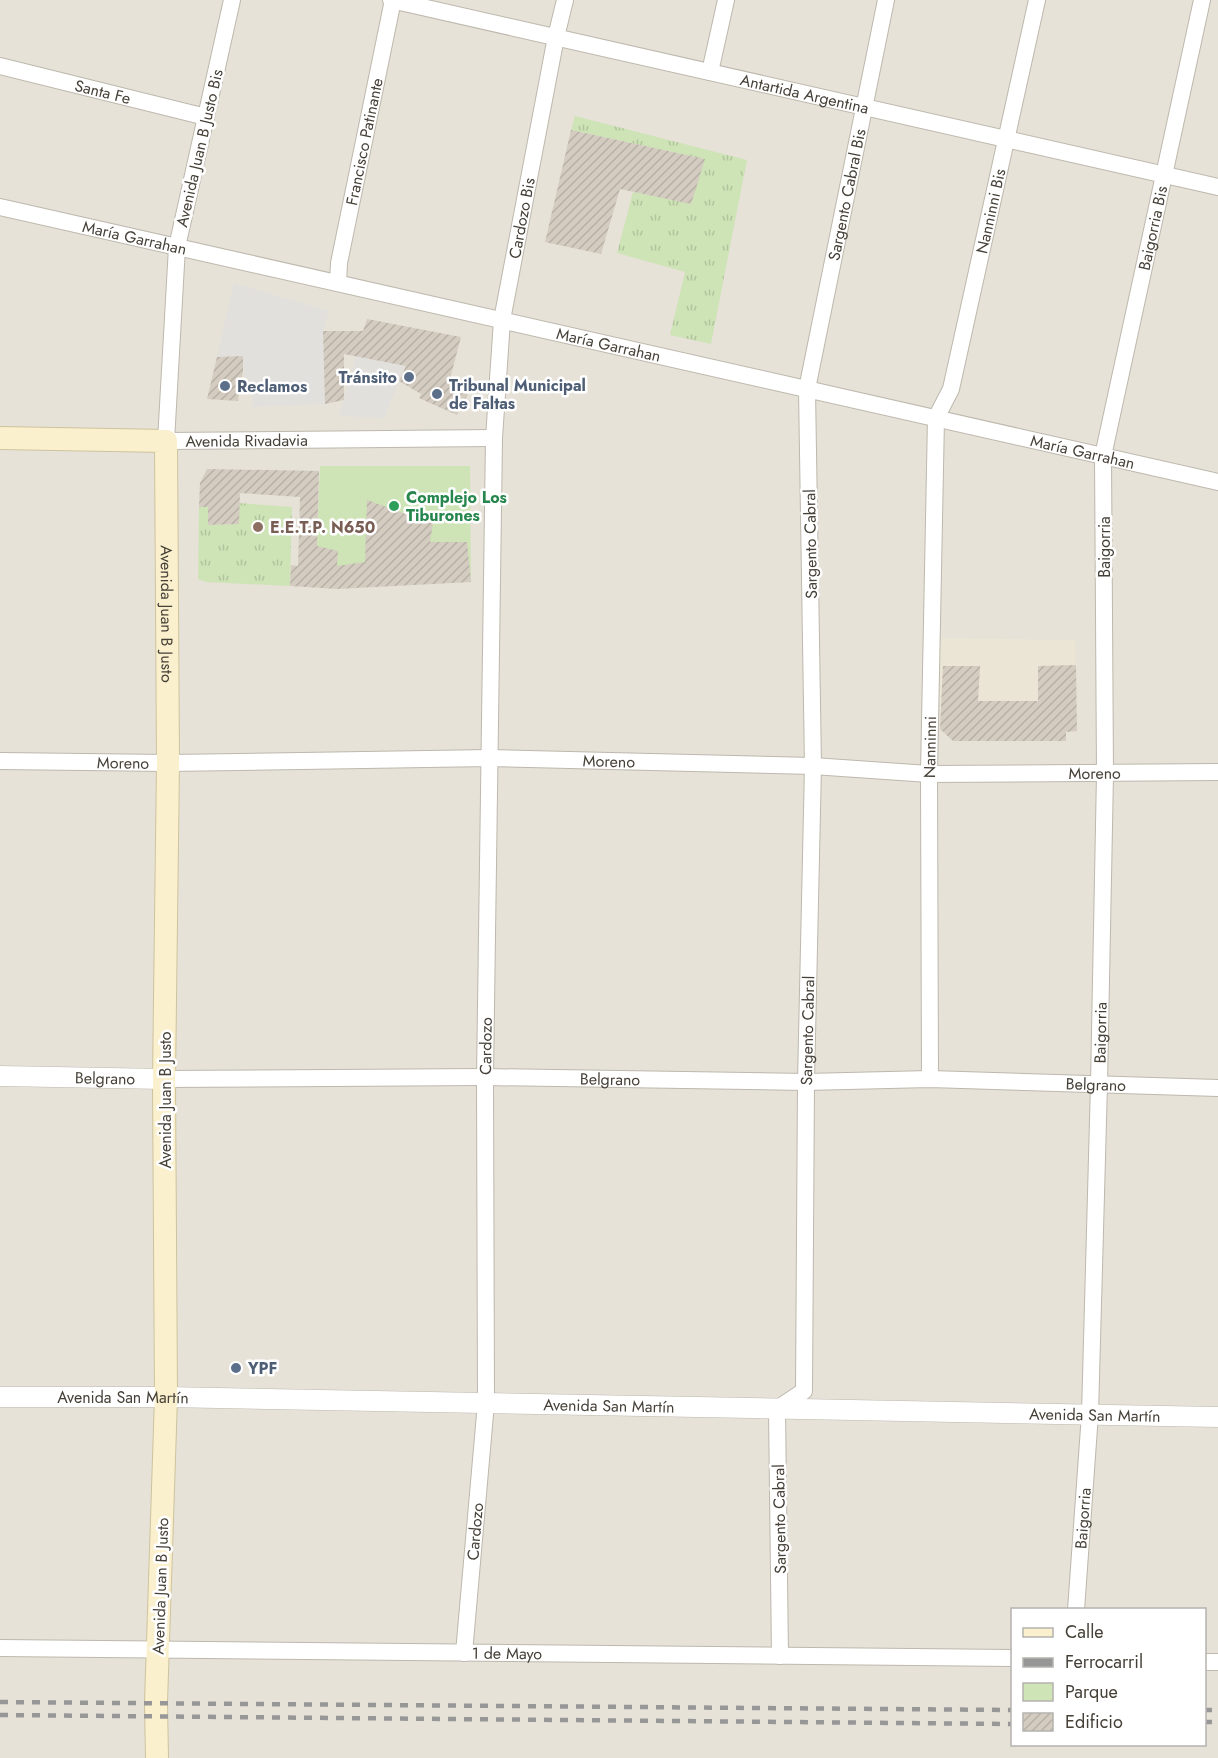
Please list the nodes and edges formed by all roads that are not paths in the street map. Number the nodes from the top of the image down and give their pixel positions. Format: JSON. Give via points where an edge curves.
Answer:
{"nodes":[{"id":1,"x":232,"y":0,"type":"edge"},
{"id":2,"x":392,"y":0,"type":"edge"},
{"id":3,"x":565,"y":0,"type":"edge"},
{"id":4,"x":726,"y":0,"type":"edge"},
{"id":5,"x":886,"y":0,"type":"edge"},
{"id":6,"x":1037,"y":0,"type":"edge"},
{"id":7,"x":1202,"y":0,"type":"edge"},
{"id":8,"x":556,"y":37,"type":"junction"},
{"id":9,"x":0,"y":66,"type":"edge"},
{"id":10,"x":710,"y":72,"type":"junction"},
{"id":11,"x":864,"y":107,"type":"junction"},
{"id":12,"x":206,"y":117,"type":"junction"},
{"id":13,"x":1006,"y":139,"type":"junction"},
{"id":14,"x":1163,"y":174,"type":"junction"},
{"id":15,"x":1218,"y":187,"type":"edge"},
{"id":16,"x":0,"y":207,"type":"edge"},
{"id":17,"x":177,"y":247,"type":"junction"},
{"id":18,"x":338,"y":283,"type":"junction"},
{"id":19,"x":502,"y":320,"type":"junction"},
{"id":20,"x":807,"y":389,"type":"junction"},
{"id":21,"x":936,"y":418,"type":"junction"},
{"id":22,"x":0,"y":438,"type":"edge"},
{"id":23,"x":494,"y":438,"type":"junction"},
{"id":24,"x":166,"y":441,"type":"junction"},
{"id":25,"x":1103,"y":456,"type":"junction"},
{"id":26,"x":1218,"y":482,"type":"edge"},
{"id":27,"x":490,"y":758,"type":"junction"},
{"id":28,"x":0,"y":761,"type":"edge"},
{"id":29,"x":168,"y":763,"type":"junction"},
{"id":30,"x":813,"y":766,"type":"junction"},
{"id":31,"x":1218,"y":772,"type":"edge"},
{"id":32,"x":929,"y":774,"type":"junction"},
{"id":33,"x":1105,"y":774,"type":"junction"},
{"id":34,"x":0,"y":1076,"type":"edge"},
{"id":35,"x":485,"y":1077,"type":"junction"},
{"id":36,"x":164,"y":1078,"type":"junction"},
{"id":37,"x":930,"y":1079,"type":"junction"},
{"id":38,"x":806,"y":1082,"type":"junction"},
{"id":39,"x":1099,"y":1084,"type":"junction"},
{"id":40,"x":1218,"y":1088,"type":"edge"},
{"id":41,"x":0,"y":1397,"type":"edge"},
{"id":42,"x":166,"y":1397,"type":"junction"},
{"id":43,"x":486,"y":1403,"type":"junction"},
{"id":44,"x":777,"y":1408,"type":"junction"},
{"id":45,"x":1090,"y":1414,"type":"junction"},
{"id":46,"x":1218,"y":1417,"type":"edge"},
{"id":47,"x":1076,"y":1608,"type":"edge"},
{"id":48,"x":0,"y":1648,"type":"edge"},
{"id":49,"x":158,"y":1650,"type":"junction"},
{"id":50,"x":464,"y":1653,"type":"junction"},
{"id":51,"x":780,"y":1656,"type":"junction"},
{"id":52,"x":1011,"y":1658,"type":"edge"},
{"id":53,"x":157,"y":1758,"type":"edge"}],
"edges":[{"from":1,"to":12,"type":"street","name":"Avenida Juan B Justo Bis"},
{"from":2,"to":8,"type":"street","name":"Antartida Argentina"},
{"from":2,"to":18,"type":"street","name":"Francisco Patinante"},
{"from":3,"to":8,"type":"street","name":"Cardozo Bis"},
{"from":4,"to":10,"type":"street"},
{"from":5,"to":11,"type":"street","name":"Sargento Cabral Bis"},
{"from":6,"to":13,"type":"street","name":"Nanninni Bis"},
{"from":7,"to":14,"type":"street","name":"Baigorria Bis"},
{"from":8,"to":10,"type":"street","name":"Antartida Argentina"},
{"from":8,"to":19,"type":"street","name":"Cardozo Bis"},
{"from":9,"to":12,"type":"street","name":"Santa Fe"},
{"from":10,"to":11,"type":"street","name":"Antartida Argentina"},
{"from":11,"to":13,"type":"street","name":"Antartida Argentina"},
{"from":11,"to":20,"type":"street","name":"Sargento Cabral Bis"},
{"from":12,"to":17,"type":"street","name":"Avenida Juan B Justo Bis"},
{"from":13,"to":14,"type":"street","name":"Antartida Argentina"},
{"from":13,"to":21,"type":"street","name":"Nanninni Bis","via":[[951,389]]},
{"from":14,"to":15,"type":"street","name":"Antartida Argentina"},
{"from":14,"to":25,"type":"street","name":"Baigorria Bis"},
{"from":16,"to":17,"type":"street","name":"María Garrahan"},
{"from":17,"to":18,"type":"street","name":"María Garrahan"},
{"from":17,"to":24,"type":"street","name":"Avenida Juan B Justo Bis"},
{"from":18,"to":19,"type":"street","name":"María Garrahan"},
{"from":19,"to":20,"type":"street","name":"María Garrahan"},
{"from":19,"to":23,"type":"street","name":"Cardozo Bis"},
{"from":20,"to":21,"type":"street","name":"María Garrahan"},
{"from":20,"to":30,"type":"street","name":"Sargento Cabral"},
{"from":21,"to":25,"type":"street","name":"María Garrahan"},
{"from":21,"to":32,"type":"street","name":"Nanninni"},
{"from":22,"to":24,"type":"main road","name":"Avenida Rivadavia"},
{"from":23,"to":24,"type":"street","name":"Avenida Rivadavia"},
{"from":23,"to":27,"type":"street","name":"Cardozo"},
{"from":24,"to":29,"type":"main road","name":"Avenida Juan B Justo"},
{"from":25,"to":26,"type":"street","name":"María Garrahan"},
{"from":25,"to":33,"type":"street","name":"Baigorria"},
{"from":27,"to":29,"type":"street","name":"Moreno"},
{"from":27,"to":30,"type":"street","name":"Moreno"},
{"from":27,"to":35,"type":"street","name":"Cardozo"},
{"from":28,"to":29,"type":"street","name":"Moreno"},
{"from":29,"to":36,"type":"main road","name":"Avenida Juan B Justo"},
{"from":30,"to":32,"type":"street","name":"Moreno"},
{"from":30,"to":38,"type":"street","name":"Sargento Cabral"},
{"from":31,"to":33,"type":"street","name":"Moreno"},
{"from":32,"to":33,"type":"street","name":"Moreno"},
{"from":32,"to":37,"type":"street","name":"Nanninni"},
{"from":33,"to":39,"type":"street","name":"Baigorria"},
{"from":34,"to":36,"type":"street","name":"Belgrano"},
{"from":35,"to":36,"type":"street","name":"Belgrano"},
{"from":35,"to":38,"type":"street","name":"Belgrano"},
{"from":35,"to":43,"type":"street","name":"Cardozo"},
{"from":36,"to":42,"type":"main road","name":"Avenida Juan B Justo"},
{"from":37,"to":38,"type":"street","name":"Belgrano"},
{"from":37,"to":39,"type":"street","name":"Belgrano"},
{"from":38,"to":44,"type":"street","name":"Sargento Cabral","via":[[804,1391]]},
{"from":39,"to":40,"type":"street","name":"Belgrano"},
{"from":39,"to":45,"type":"street","name":"Baigorria"},
{"from":41,"to":42,"type":"street","name":"Avenida San Martín"},
{"from":42,"to":43,"type":"street","name":"Avenida San Martín"},
{"from":42,"to":49,"type":"main road","name":"Avenida Juan B Justo"},
{"from":43,"to":44,"type":"street","name":"Avenida San Martín"},
{"from":43,"to":50,"type":"street","name":"Cardozo"},
{"from":44,"to":45,"type":"street","name":"Avenida San Martín"},
{"from":44,"to":51,"type":"street","name":"Sargento Cabral"},
{"from":45,"to":46,"type":"street","name":"Avenida San Martín"},
{"from":45,"to":47,"type":"street","name":"Baigorria"},
{"from":48,"to":49,"type":"street","name":"1 de Mayo"},
{"from":49,"to":50,"type":"street","name":"1 de Mayo"},
{"from":49,"to":53,"type":"main road","name":"Avenida Juan B Justo"},
{"from":50,"to":51,"type":"street","name":"1 de Mayo"},
{"from":51,"to":52,"type":"street","name":"1 de Mayo"}]}
